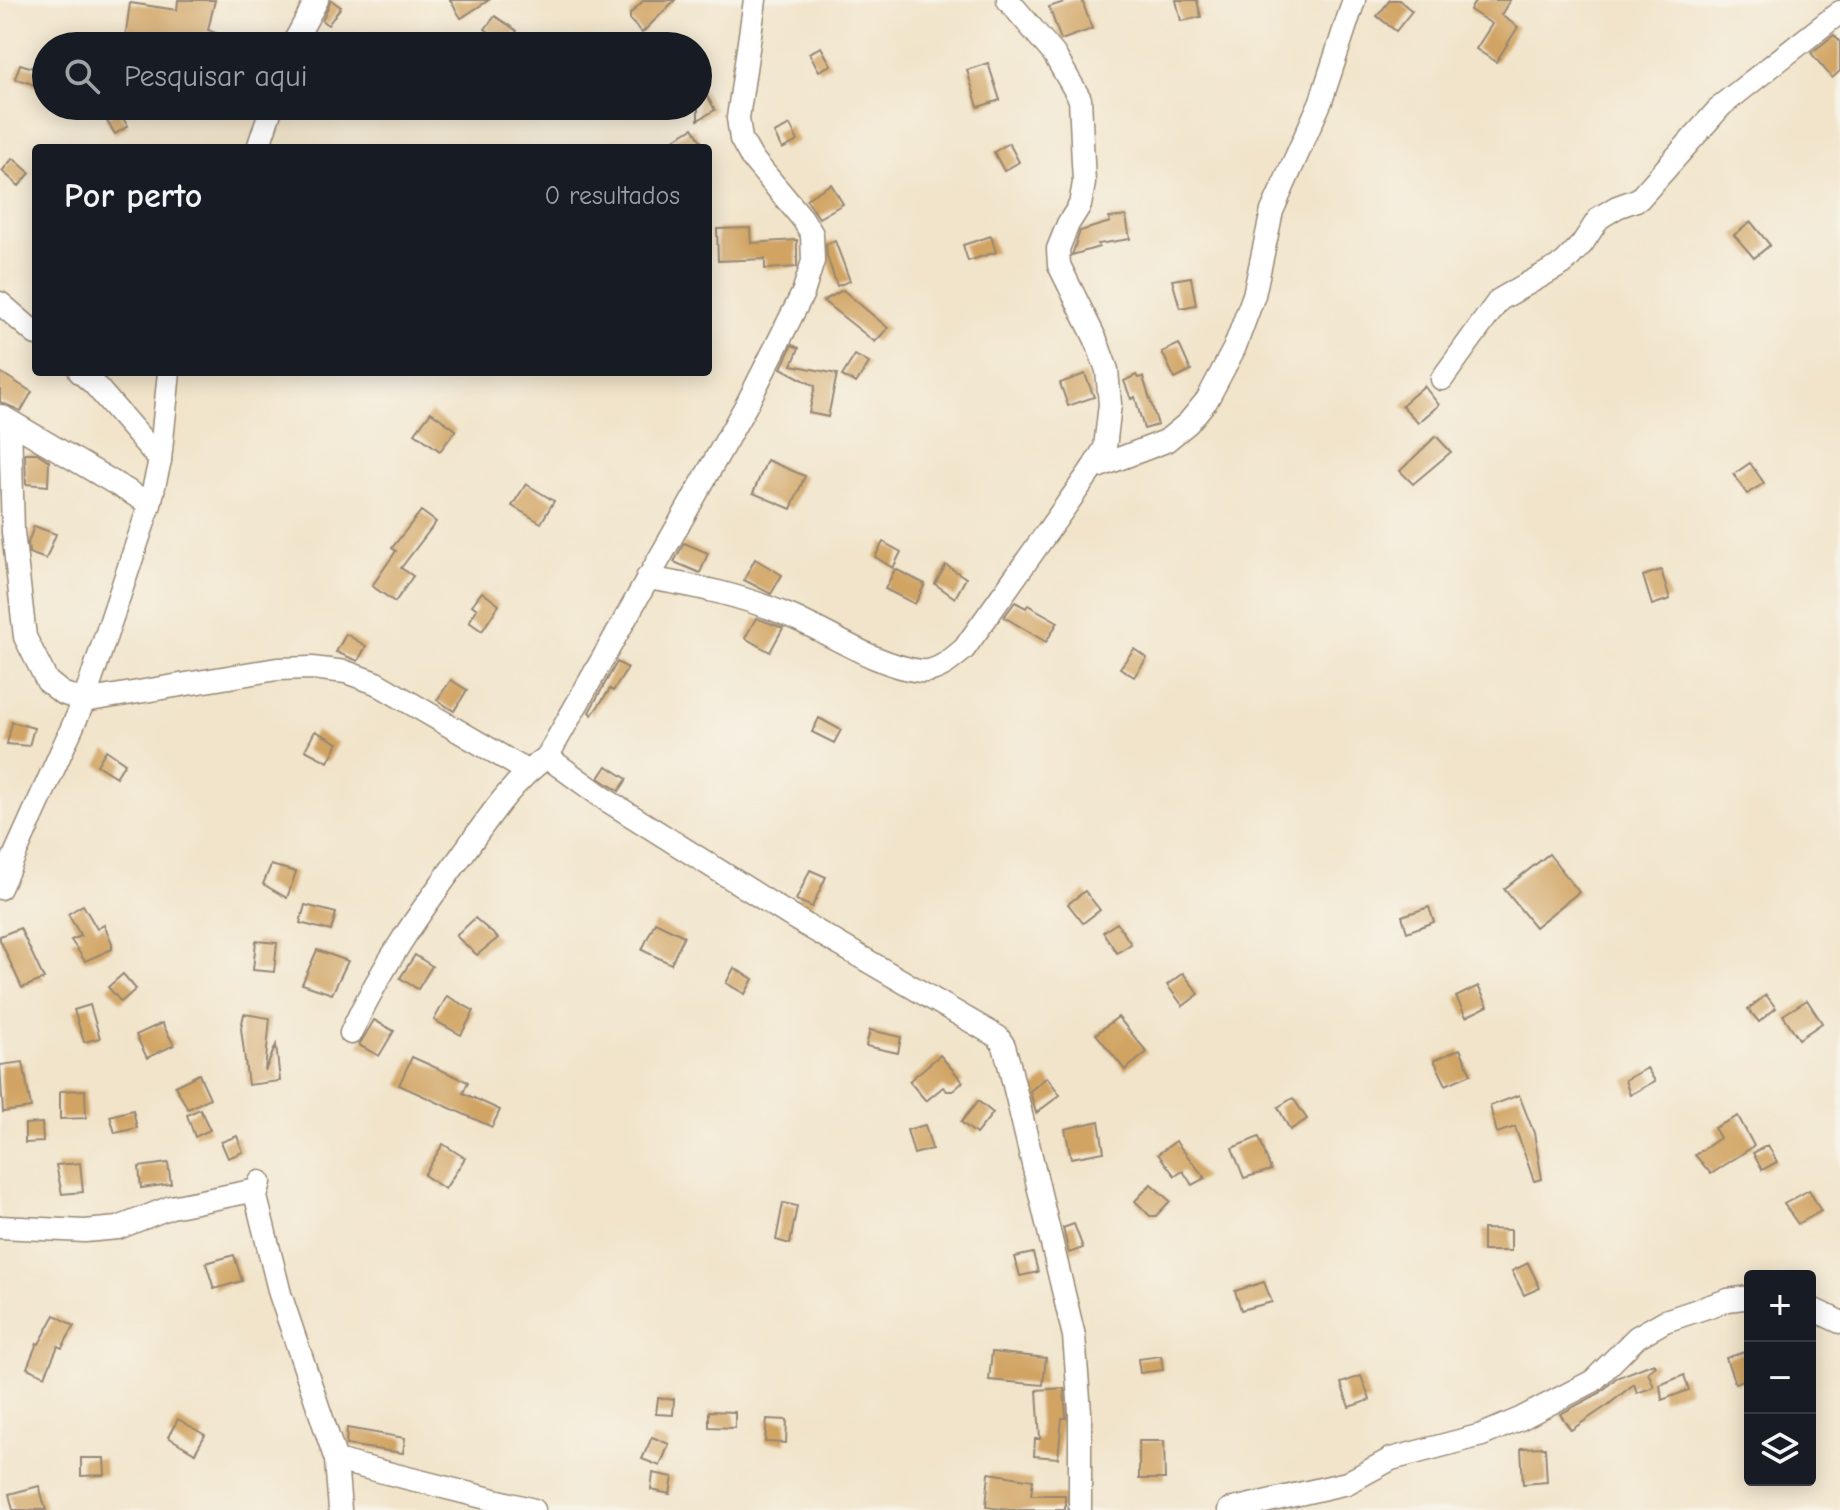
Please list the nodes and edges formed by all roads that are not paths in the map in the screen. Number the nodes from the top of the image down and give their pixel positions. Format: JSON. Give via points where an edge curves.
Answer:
{"nodes":[{"id":1,"x":317,"y":0,"type":"edge"},
{"id":2,"x":755,"y":0,"type":"edge"},
{"id":3,"x":1008,"y":0,"type":"edge"},
{"id":4,"x":1354,"y":0,"type":"edge"},
{"id":5,"x":1840,"y":12,"type":"edge"},
{"id":6,"x":300,"y":32,"type":"edge"},
{"id":7,"x":267,"y":120,"type":"edge"},
{"id":8,"x":259,"y":144,"type":"edge"},
{"id":9,"x":0,"y":303,"type":"edge"},
{"id":10,"x":32,"y":331,"type":"edge"},
{"id":11,"x":85,"y":376,"type":"edge"},
{"id":12,"x":169,"y":376,"type":"edge"},
{"id":13,"x":1442,"y":379,"type":"dead end"},
{"id":14,"x":5,"y":419,"type":"edge"},
{"id":15,"x":160,"y":460,"type":"junction"},
{"id":16,"x":1092,"y":469,"type":"junction"},
{"id":17,"x":150,"y":504,"type":"junction"},
{"id":18,"x":647,"y":578,"type":"junction"},
{"id":19,"x":84,"y":701,"type":"junction"},
{"id":20,"x":547,"y":757,"type":"junction"},
{"id":21,"x":527,"y":771,"type":"junction"},
{"id":22,"x":0,"y":888,"type":"edge"},
{"id":23,"x":351,"y":1033,"type":"dead end"},
{"id":24,"x":0,"y":1227,"type":"edge"},
{"id":25,"x":1744,"y":1298,"type":"edge"},
{"id":26,"x":1816,"y":1311,"type":"edge"},
{"id":27,"x":1840,"y":1322,"type":"edge"},
{"id":28,"x":336,"y":1460,"type":"junction"},
{"id":29,"x":340,"y":1510,"type":"edge"},
{"id":30,"x":534,"y":1510,"type":"edge"},
{"id":31,"x":1080,"y":1510,"type":"edge"},
{"id":32,"x":1229,"y":1510,"type":"edge"}],
"edges":[{"from":1,"to":6,"type":"street"},
{"from":2,"to":18,"type":"street","via":[[738,118],[741,139],[812,234],[813,261],[803,293],[748,402]]},
{"from":3,"to":16,"type":"street","via":[[1054,54],[1080,99],[1084,183],[1080,205],[1058,249],[1059,265],[1107,370],[1105,448]]},
{"from":4,"to":16,"type":"street","via":[[1321,101],[1272,211],[1249,309],[1207,400],[1166,441]]},
{"from":5,"to":13,"type":"street","via":[[1722,105],[1639,199],[1599,218],[1564,263],[1499,300]]},
{"from":7,"to":8,"type":"street"},
{"from":9,"to":10,"type":"street"},
{"from":11,"to":15,"type":"street"},
{"from":12,"to":15,"type":"street"},
{"from":14,"to":17,"type":"street"},
{"from":14,"to":19,"type":"street","via":[[23,632],[47,681]]},
{"from":15,"to":17,"type":"street"},
{"from":16,"to":18,"type":"street","via":[[964,649],[936,669],[923,672],[885,661],[747,599]]},
{"from":17,"to":19,"type":"street"},
{"from":18,"to":20,"type":"street"},
{"from":19,"to":21,"type":"street","via":[[277,669],[346,672],[376,683]]},
{"from":19,"to":22,"type":"street"},
{"from":20,"to":21,"type":"street"},
{"from":20,"to":31,"type":"street","via":[[794,918],[998,1037],[1009,1064],[1074,1336]]},
{"from":21,"to":23,"type":"street","via":[[401,939]]},
{"from":24,"to":28,"type":"street","via":[[118,1228],[171,1207],[258,1186],[256,1197],[280,1294]]},
{"from":25,"to":32,"type":"street","via":[[1665,1321],[1637,1337],[1593,1381],[1482,1435],[1391,1459],[1347,1483]]},
{"from":26,"to":27,"type":"street"},
{"from":28,"to":29,"type":"street"},
{"from":28,"to":30,"type":"street"}]}
